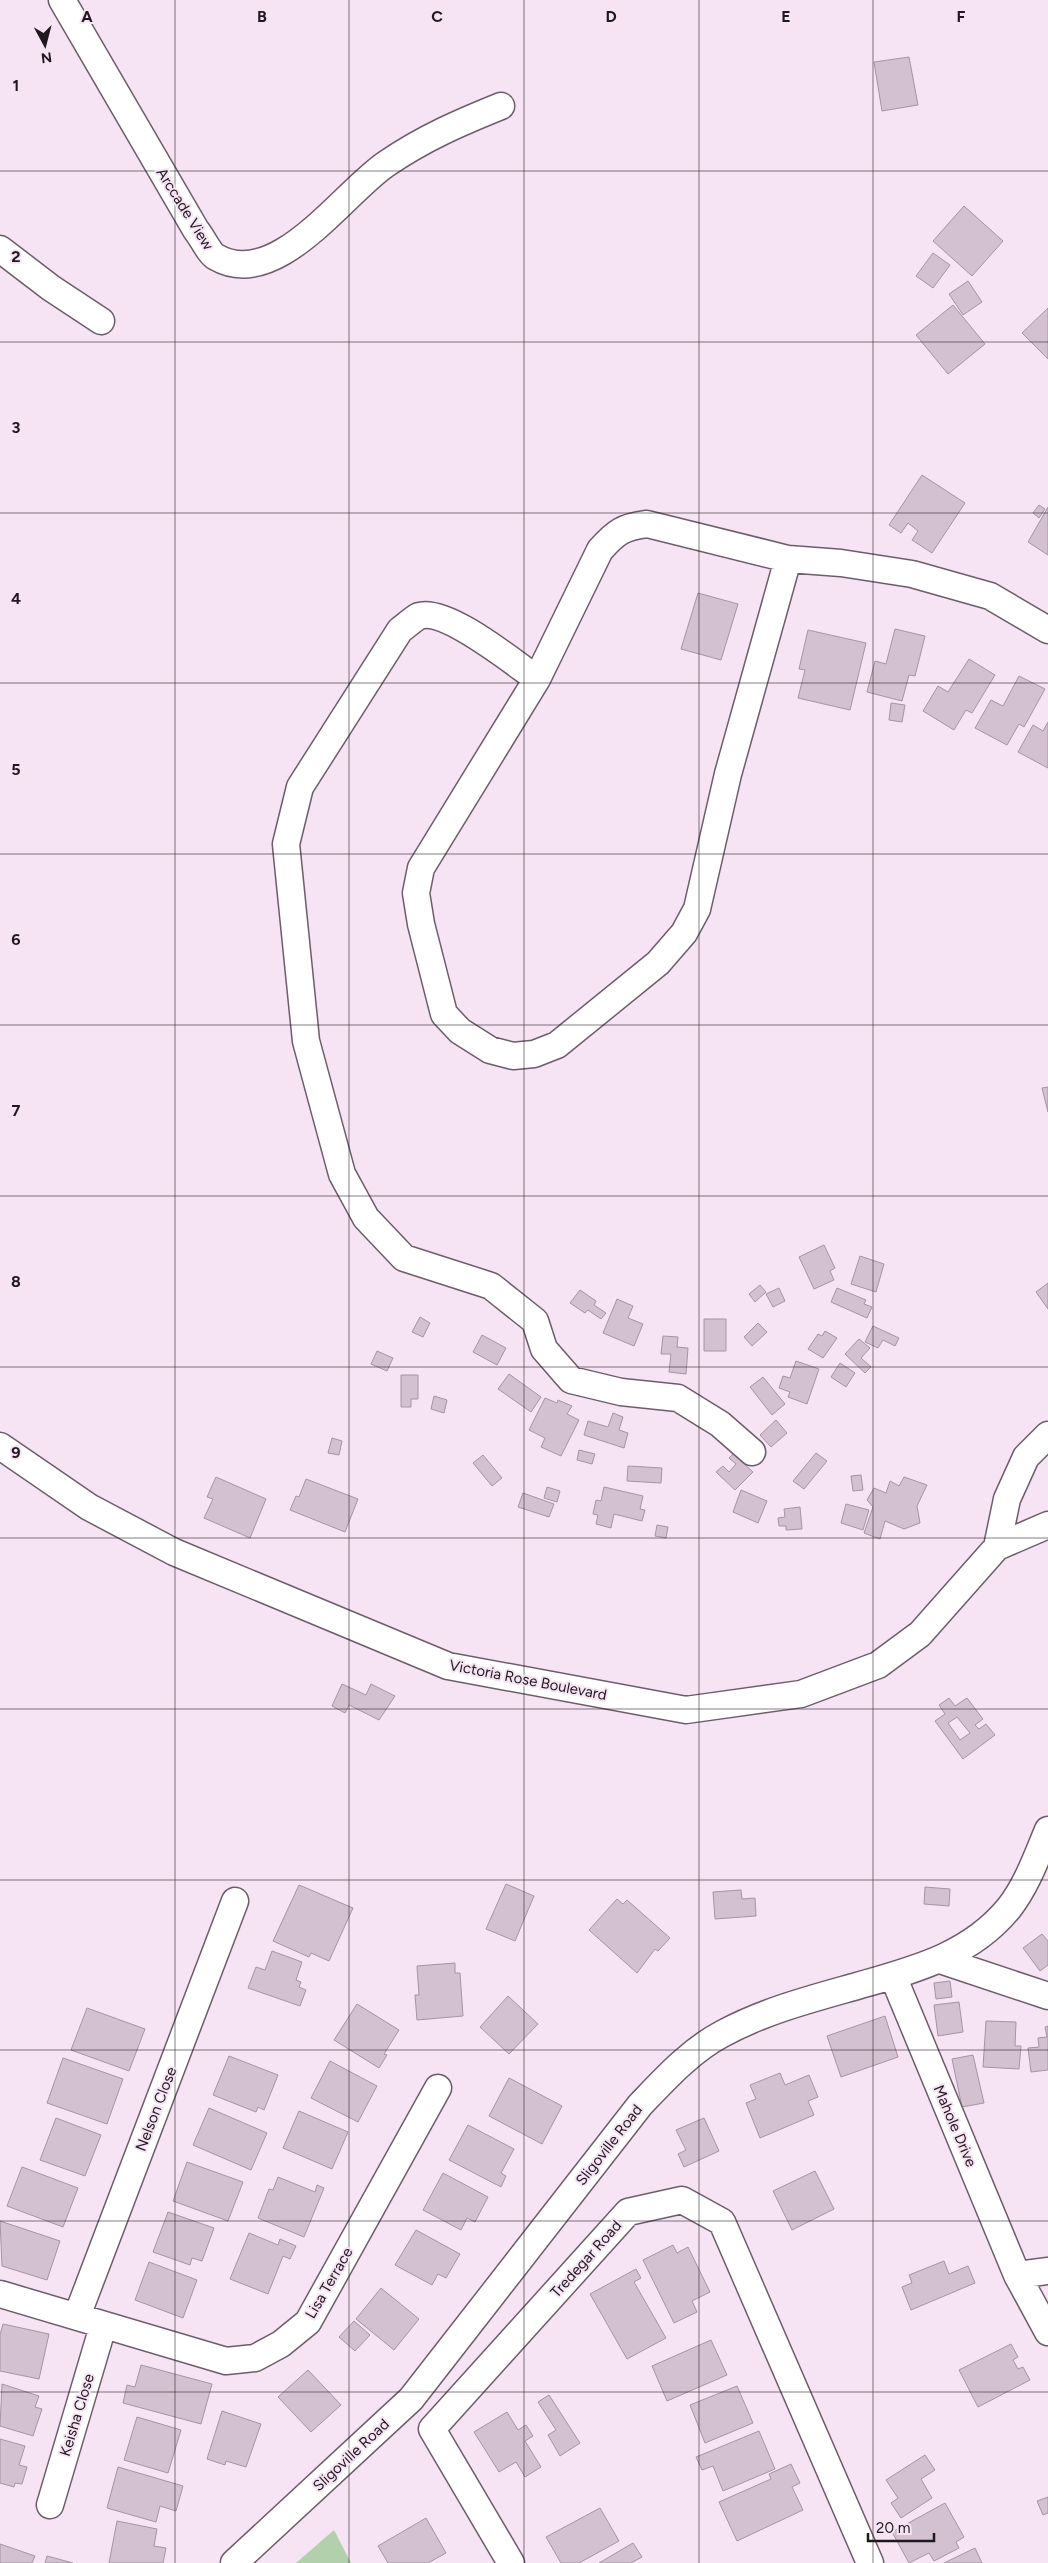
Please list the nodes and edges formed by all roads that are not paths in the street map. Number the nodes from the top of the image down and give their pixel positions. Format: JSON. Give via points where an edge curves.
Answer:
{"nodes":[{"id":1,"x":62,"y":0,"type":"edge"},
{"id":2,"x":501,"y":106,"type":"dead end"},
{"id":3,"x":0,"y":249,"type":"edge"},
{"id":4,"x":101,"y":321,"type":"dead end"},
{"id":5,"x":788,"y":559,"type":"junction"},
{"id":6,"x":1048,"y":630,"type":"edge"},
{"id":7,"x":537,"y":679,"type":"junction"},
{"id":8,"x":1048,"y":1435,"type":"edge"},
{"id":9,"x":2,"y":1448,"type":"edge"},
{"id":10,"x":752,"y":1452,"type":"dead end"},
{"id":11,"x":1048,"y":1525,"type":"edge"},
{"id":12,"x":997,"y":1547,"type":"junction"},
{"id":13,"x":1048,"y":1830,"type":"edge"},
{"id":14,"x":234,"y":1901,"type":"dead end"},
{"id":15,"x":940,"y":1960,"type":"junction"},
{"id":16,"x":893,"y":1976,"type":"junction"},
{"id":17,"x":1048,"y":1996,"type":"edge"},
{"id":18,"x":438,"y":2088,"type":"dead end"},
{"id":19,"x":1048,"y":2271,"type":"edge"},
{"id":20,"x":1018,"y":2276,"type":"junction"},
{"id":21,"x":0,"y":2294,"type":"edge"},
{"id":22,"x":77,"y":2316,"type":"junction"},
{"id":23,"x":103,"y":2326,"type":"junction"},
{"id":24,"x":1048,"y":2332,"type":"edge"},
{"id":25,"x":412,"y":2399,"type":"junction"},
{"id":26,"x":432,"y":2429,"type":"junction"},
{"id":27,"x":50,"y":2505,"type":"dead end"},
{"id":28,"x":234,"y":2563,"type":"edge"},
{"id":29,"x":511,"y":2563,"type":"edge"},
{"id":30,"x":870,"y":2563,"type":"edge"}],
"edges":[{"from":1,"to":2,"type":"street","name":"Arccade View","via":[[196,230],[215,257],[242,265],[267,260],[297,244],[384,165],[439,131]]},
{"from":3,"to":4,"type":"street"},
{"from":5,"to":6,"type":"street","via":[[841,562],[912,574],[990,596]]},
{"from":5,"to":7,"type":"street","via":[[669,528],[647,524],[627,526],[612,535],[600,550]]},
{"from":5,"to":7,"type":"street","via":[[728,774],[705,878],[696,909],[684,933],[658,963],[557,1045],[534,1054],[513,1056],[490,1050],[460,1031],[444,1014],[416,893],[421,868]]},
{"from":7,"to":10,"type":"street","via":[[456,624],[439,616],[420,616],[400,630],[300,787],[286,844],[306,1042],[342,1174],[366,1218],[404,1258],[491,1286],[535,1321],[544,1349],[571,1380],[621,1392],[678,1398],[720,1424]]},
{"from":8,"to":12,"type":"street","via":[[1026,1457],[1007,1499]]},
{"from":9,"to":12,"type":"street","name":"Victoria Rose Boulevard","via":[[89,1507],[174,1552],[448,1666],[686,1710],[801,1694],[878,1665],[920,1634]]},
{"from":11,"to":12,"type":"street","name":"Victoria Rose Boulevard"},
{"from":13,"to":15,"type":"street","name":"Sligoville Road","via":[[1029,1875],[1009,1908],[982,1934]]},
{"from":14,"to":22,"type":"street","name":"Nelson Close"},
{"from":15,"to":16,"type":"street","name":"Sligoville Road"},
{"from":15,"to":17,"type":"street"},
{"from":16,"to":20,"type":"street","name":"Mahole Drive"},
{"from":16,"to":25,"type":"street","name":"Sligoville Road","via":[[762,2015],[721,2034],[677,2067],[640,2105]]},
{"from":18,"to":23,"type":"street","name":"Lisa Terrace","via":[[308,2322],[281,2344],[255,2358],[226,2361]]},
{"from":19,"to":20,"type":"street"},
{"from":20,"to":24,"type":"street","name":"Mahole Drive"},
{"from":21,"to":22,"type":"street","name":"Lisa Terrace"},
{"from":22,"to":23,"type":"street","name":"Lisa Terrace"},
{"from":23,"to":27,"type":"street","name":"Keisha Close"},
{"from":25,"to":26,"type":"street"},
{"from":25,"to":28,"type":"street","name":"Sligoville Road"},
{"from":26,"to":29,"type":"street"},
{"from":26,"to":30,"type":"street","name":"Tredegar Road","via":[[628,2212],[682,2200],[722,2222]]}]}
